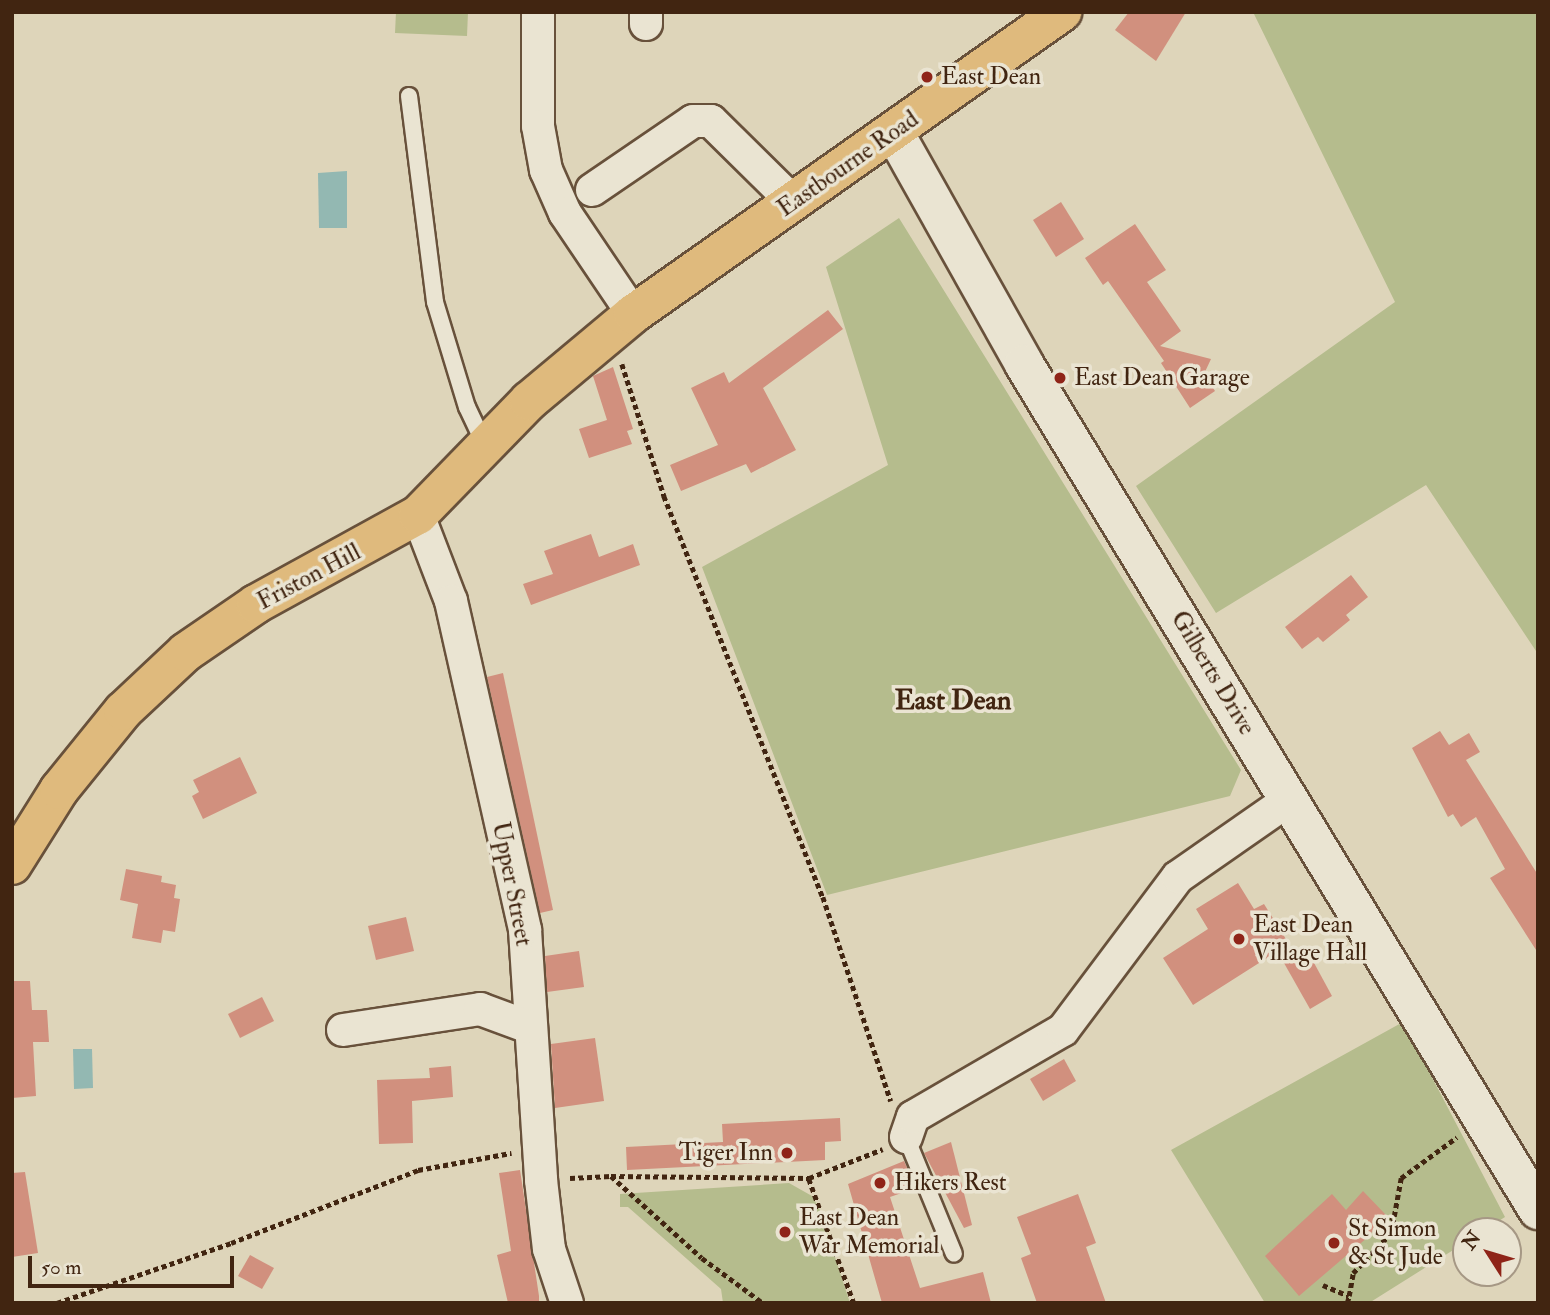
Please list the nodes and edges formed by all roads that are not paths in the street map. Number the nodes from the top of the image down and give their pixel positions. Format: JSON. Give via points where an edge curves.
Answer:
{"nodes":[{"id":1,"x":538,"y":12,"type":"edge"},
{"id":2,"x":1062,"y":12,"type":"edge"},
{"id":3,"x":409,"y":96,"type":"dead end"},
{"id":4,"x":894,"y":132,"type":"junction"},
{"id":5,"x":592,"y":190,"type":"dead end"},
{"id":6,"x":793,"y":202,"type":"junction"},
{"id":7,"x":620,"y":324,"type":"junction"},
{"id":8,"x":485,"y":447,"type":"junction"},
{"id":9,"x":418,"y":515,"type":"junction"},
{"id":10,"x":1290,"y":799,"type":"junction"},
{"id":11,"x":12,"y":865,"type":"edge"},
{"id":12,"x":529,"y":1027,"type":"junction"},
{"id":13,"x":343,"y":1030,"type":"dead end"},
{"id":14,"x":906,"y":1137,"type":"joint"},
{"id":15,"x":1532,"y":1187,"type":"edge"},
{"id":16,"x":954,"y":1254,"type":"dead end"},
{"id":17,"x":567,"y":1303,"type":"edge"}],
"edges":[{"from":1,"to":7,"type":"street","via":[[538,126],[546,170]]},
{"from":2,"to":4,"type":"main road","name":"Eastbourne Road"},
{"from":3,"to":8,"type":"lane","via":[[435,302],[467,407]]},
{"from":4,"to":6,"type":"main road","name":"Eastbourne Road"},
{"from":4,"to":10,"type":"street","name":"Gilberts Drive","via":[[1024,364]]},
{"from":5,"to":6,"type":"street","via":[[693,121],[711,121]]},
{"from":6,"to":7,"type":"main road","name":"Eastbourne Road"},
{"from":7,"to":8,"type":"main road","name":"Friston Hill","via":[[529,401]]},
{"from":8,"to":9,"type":"main road","name":"Friston Hill"},
{"from":9,"to":11,"type":"main road","name":"Friston Hill","via":[[256,604],[186,652],[123,711],[59,790]]},
{"from":9,"to":12,"type":"street","name":"Upper Street","via":[[451,601],[522,916]]},
{"from":10,"to":14,"type":"street","via":[[1178,877],[1063,1030],[913,1117]]},
{"from":10,"to":15,"type":"street","name":"Gilberts Drive","via":[[1483,1118]]},
{"from":12,"to":13,"type":"street","via":[[480,1009]]},
{"from":12,"to":17,"type":"street","name":"Upper Street","via":[[549,1249]]},
{"from":14,"to":16,"type":"lane"}]}
